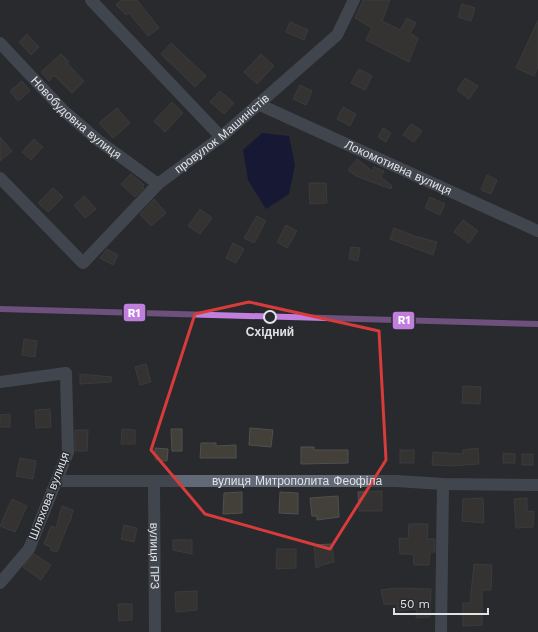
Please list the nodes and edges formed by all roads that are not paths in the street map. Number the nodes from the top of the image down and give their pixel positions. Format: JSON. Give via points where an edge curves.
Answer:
{"nodes":[{"id":1,"x":91,"y":0,"type":"edge"},
{"id":2,"x":354,"y":0,"type":"edge"},
{"id":3,"x":0,"y":43,"type":"edge"},
{"id":4,"x":258,"y":104,"type":"junction"},
{"id":5,"x":221,"y":137,"type":"junction"},
{"id":6,"x":0,"y":178,"type":"edge"},
{"id":7,"x":158,"y":184,"type":"junction"},
{"id":8,"x":538,"y":231,"type":"edge"},
{"id":9,"x":0,"y":382,"type":"edge"},
{"id":10,"x":57,"y":481,"type":"junction"},
{"id":11,"x":154,"y":481,"type":"junction"},
{"id":12,"x":443,"y":484,"type":"junction"},
{"id":13,"x":538,"y":485,"type":"edge"},
{"id":14,"x":0,"y":583,"type":"edge"},
{"id":15,"x":155,"y":632,"type":"edge"},
{"id":16,"x":441,"y":632,"type":"edge"}],
"edges":[{"from":1,"to":5,"type":"street"},
{"from":2,"to":4,"type":"street","name":"провулок Машиністів","via":[[336,35]]},
{"from":3,"to":7,"type":"street","name":"Новобудовна вулиця","via":[[64,112]]},
{"from":4,"to":5,"type":"street","name":"провулок Машиністів"},
{"from":4,"to":8,"type":"street","name":"Локомотивна вулиця"},
{"from":5,"to":7,"type":"street","name":"провулок Машиністів"},
{"from":6,"to":7,"type":"street","name":"провулок Машиністів","via":[[83,263]]},
{"from":9,"to":10,"type":"street","name":"Шляхова вулиця","via":[[66,373],[68,452]]},
{"from":10,"to":11,"type":"street","name":"вулиця Митрополита Феофіла"},
{"from":10,"to":14,"type":"street","name":"Шляхова вулиця","via":[[29,549]]},
{"from":11,"to":12,"type":"street","name":"вулиця Митрополита Феофіла","via":[[396,481]]},
{"from":11,"to":15,"type":"street","name":"вулиця ПРЗ"},
{"from":12,"to":13,"type":"street","name":"вулиця Митрополита Феофіла"},
{"from":12,"to":16,"type":"street"}]}
